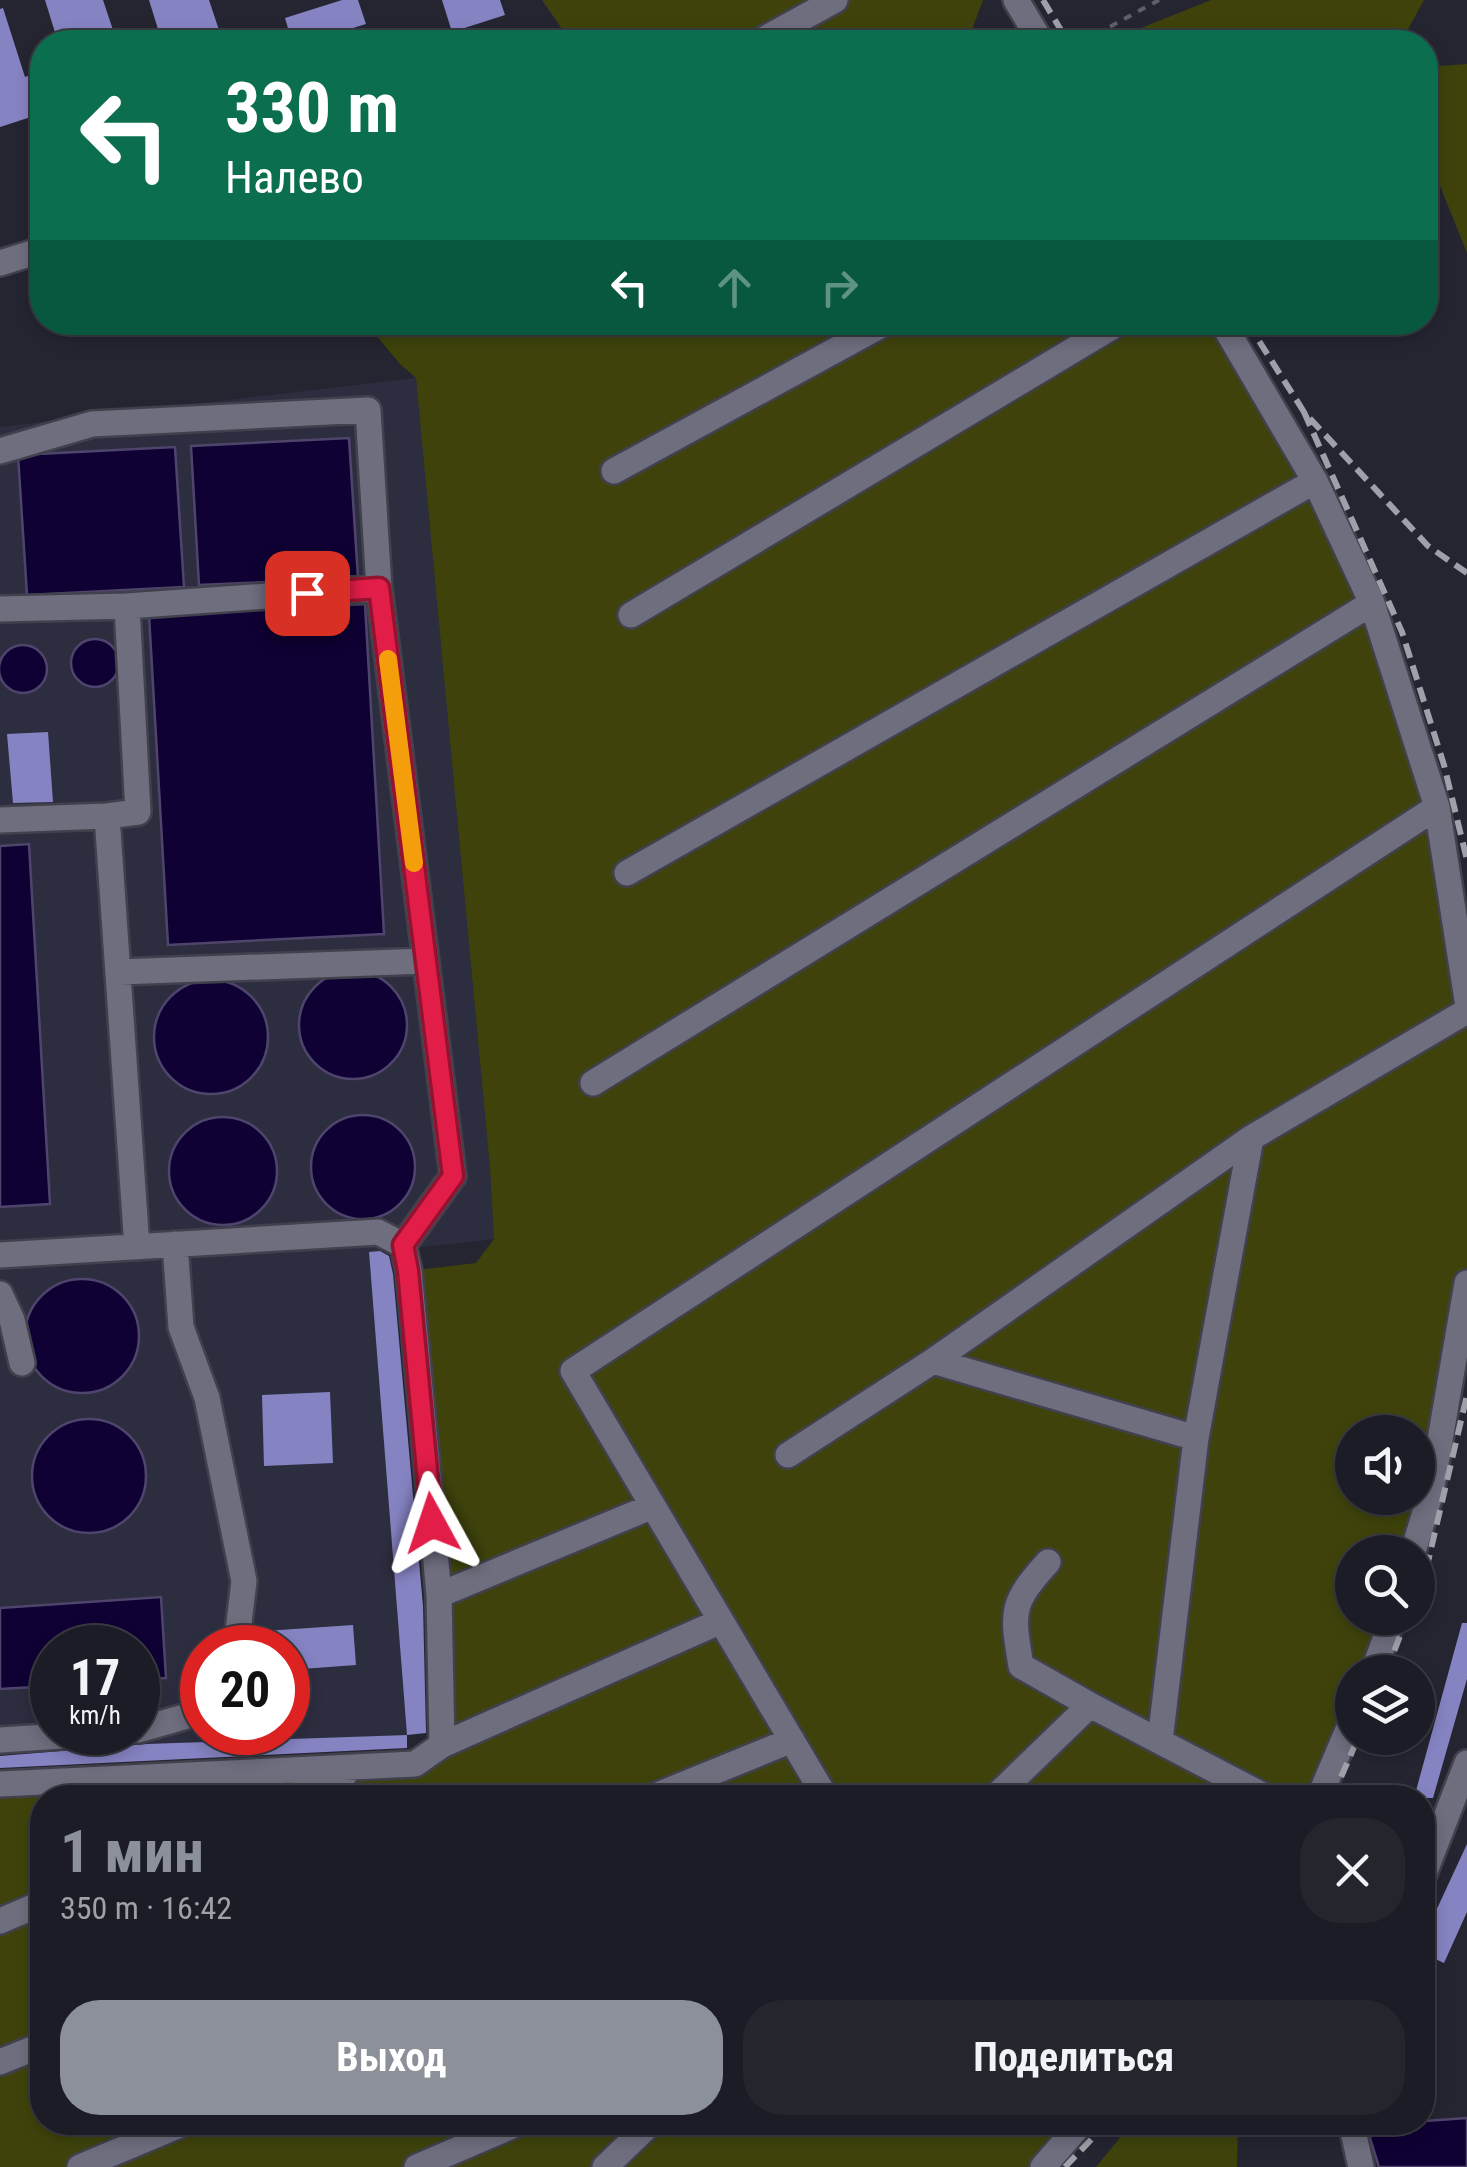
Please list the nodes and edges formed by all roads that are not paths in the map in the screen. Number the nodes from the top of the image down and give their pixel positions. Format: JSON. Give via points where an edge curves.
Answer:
{"nodes":[{"id":1,"x":835,"y":0,"type":"edge"},
{"id":2,"x":1016,"y":0,"type":"edge"},
{"id":3,"x":781,"y":30,"type":"edge"},
{"id":4,"x":1034,"y":30,"type":"edge"},
{"id":5,"x":30,"y":254,"type":"edge"},
{"id":6,"x":0,"y":264,"type":"edge"},
{"id":7,"x":864,"y":335,"type":"edge"},
{"id":8,"x":1098,"y":335,"type":"edge"},
{"id":9,"x":1230,"y":335,"type":"edge"},
{"id":10,"x":0,"y":451,"type":"edge"},
{"id":11,"x":614,"y":471,"type":"dead end"},
{"id":12,"x":1315,"y":481,"type":"junction"},
{"id":13,"x":379,"y":588,"type":"junction"},
{"id":14,"x":1372,"y":603,"type":"junction"},
{"id":15,"x":128,"y":606,"type":"junction"},
{"id":16,"x":0,"y":609,"type":"edge"},
{"id":17,"x":632,"y":615,"type":"dead end"},
{"id":18,"x":1437,"y":806,"type":"junction"},
{"id":19,"x":107,"y":816,"type":"junction"},
{"id":20,"x":0,"y":820,"type":"edge"},
{"id":21,"x":627,"y":873,"type":"dead end"},
{"id":22,"x":426,"y":961,"type":"junction"},
{"id":23,"x":118,"y":972,"type":"junction"},
{"id":24,"x":1467,"y":1000,"type":"edge"},
{"id":25,"x":1467,"y":1011,"type":"edge"},
{"id":26,"x":593,"y":1083,"type":"dead end"},
{"id":27,"x":1252,"y":1138,"type":"junction"},
{"id":28,"x":175,"y":1244,"type":"junction"},
{"id":29,"x":403,"y":1245,"type":"junction"},
{"id":30,"x":137,"y":1247,"type":"junction"},
{"id":31,"x":0,"y":1256,"type":"edge"},
{"id":32,"x":1467,"y":1283,"type":"edge"},
{"id":33,"x":0,"y":1294,"type":"edge"},
{"id":34,"x":933,"y":1361,"type":"junction"},
{"id":35,"x":22,"y":1362,"type":"dead end"},
{"id":36,"x":1196,"y":1438,"type":"junction"},
{"id":37,"x":788,"y":1455,"type":"dead end"},
{"id":38,"x":653,"y":1506,"type":"junction"},
{"id":39,"x":1418,"y":1535,"type":"edge"},
{"id":40,"x":1048,"y":1562,"type":"dead end"},
{"id":41,"x":439,"y":1595,"type":"junction"},
{"id":42,"x":721,"y":1621,"type":"junction"},
{"id":43,"x":239,"y":1625,"type":"edge"},
{"id":44,"x":1090,"y":1706,"type":"junction"},
{"id":45,"x":30,"y":1738,"type":"edge"},
{"id":46,"x":0,"y":1740,"type":"edge"},
{"id":47,"x":792,"y":1740,"type":"junction"},
{"id":48,"x":1160,"y":1741,"type":"junction"},
{"id":49,"x":442,"y":1744,"type":"junction"},
{"id":50,"x":1337,"y":1755,"type":"edge"},
{"id":51,"x":1467,"y":1763,"type":"edge"},
{"id":52,"x":359,"y":1768,"type":"junction"},
{"id":53,"x":0,"y":1784,"type":"edge"},
{"id":54,"x":320,"y":1785,"type":"edge"},
{"id":55,"x":682,"y":1785,"type":"edge"},
{"id":56,"x":818,"y":1785,"type":"edge"},
{"id":57,"x":1008,"y":1785,"type":"edge"},
{"id":58,"x":1243,"y":1785,"type":"edge"},
{"id":59,"x":1324,"y":1785,"type":"edge"},
{"id":60,"x":1435,"y":1845,"type":"edge"},
{"id":61,"x":30,"y":1908,"type":"edge"},
{"id":62,"x":0,"y":1921,"type":"edge"},
{"id":63,"x":30,"y":2050,"type":"edge"},
{"id":64,"x":0,"y":2062,"type":"edge"},
{"id":65,"x":157,"y":2135,"type":"edge"},
{"id":66,"x":492,"y":2135,"type":"edge"},
{"id":67,"x":638,"y":2135,"type":"edge"},
{"id":68,"x":1071,"y":2135,"type":"edge"},
{"id":69,"x":1355,"y":2135,"type":"edge"},
{"id":70,"x":80,"y":2167,"type":"edge"},
{"id":71,"x":417,"y":2167,"type":"edge"},
{"id":72,"x":605,"y":2167,"type":"edge"},
{"id":73,"x":1043,"y":2167,"type":"edge"},
{"id":74,"x":1361,"y":2167,"type":"edge"}],
"edges":[{"from":1,"to":3,"type":"street"},
{"from":2,"to":4,"type":"street"},
{"from":5,"to":6,"type":"street"},
{"from":7,"to":11,"type":"street"},
{"from":8,"to":17,"type":"street"},
{"from":9,"to":12,"type":"street"},
{"from":10,"to":13,"type":"street","via":[[92,424],[368,410]]},
{"from":12,"to":14,"type":"street"},
{"from":12,"to":21,"type":"street"},
{"from":13,"to":15,"type":"street"},
{"from":13,"to":22,"type":"street"},
{"from":14,"to":18,"type":"street"},
{"from":14,"to":26,"type":"street"},
{"from":15,"to":16,"type":"street"},
{"from":15,"to":19,"type":"street","via":[[138,812]]},
{"from":18,"to":24,"type":"street"},
{"from":18,"to":38,"type":"street","via":[[572,1370]]},
{"from":19,"to":20,"type":"street"},
{"from":19,"to":23,"type":"street"},
{"from":22,"to":23,"type":"street"},
{"from":22,"to":29,"type":"street","via":[[453,1176]]},
{"from":23,"to":30,"type":"street"},
{"from":25,"to":27,"type":"street"},
{"from":27,"to":34,"type":"street"},
{"from":27,"to":36,"type":"street"},
{"from":28,"to":29,"type":"street","via":[[378,1232]]},
{"from":28,"to":30,"type":"street"},
{"from":28,"to":43,"type":"street","via":[[181,1327],[207,1398],[244,1582]]},
{"from":29,"to":41,"type":"street"},
{"from":30,"to":31,"type":"street"},
{"from":32,"to":39,"type":"street"},
{"from":33,"to":35,"type":"street"},
{"from":34,"to":36,"type":"street"},
{"from":34,"to":37,"type":"street"},
{"from":36,"to":48,"type":"street"},
{"from":38,"to":41,"type":"street"},
{"from":38,"to":42,"type":"street"},
{"from":40,"to":44,"type":"street","via":[[1022,1590],[1013,1620],[1021,1666]]},
{"from":41,"to":49,"type":"street"},
{"from":42,"to":47,"type":"street"},
{"from":42,"to":49,"type":"street"},
{"from":44,"to":48,"type":"street"},
{"from":44,"to":57,"type":"street"},
{"from":45,"to":46,"type":"street"},
{"from":47,"to":55,"type":"street"},
{"from":47,"to":56,"type":"street"},
{"from":48,"to":58,"type":"street"},
{"from":49,"to":52,"type":"street","via":[[415,1764]]},
{"from":50,"to":59,"type":"street"},
{"from":51,"to":60,"type":"street"},
{"from":52,"to":53,"type":"street"},
{"from":52,"to":54,"type":"street"},
{"from":61,"to":62,"type":"street"},
{"from":63,"to":64,"type":"street"},
{"from":65,"to":70,"type":"street"},
{"from":66,"to":71,"type":"street"},
{"from":67,"to":72,"type":"street"},
{"from":68,"to":73,"type":"street"},
{"from":69,"to":74,"type":"street"}]}
